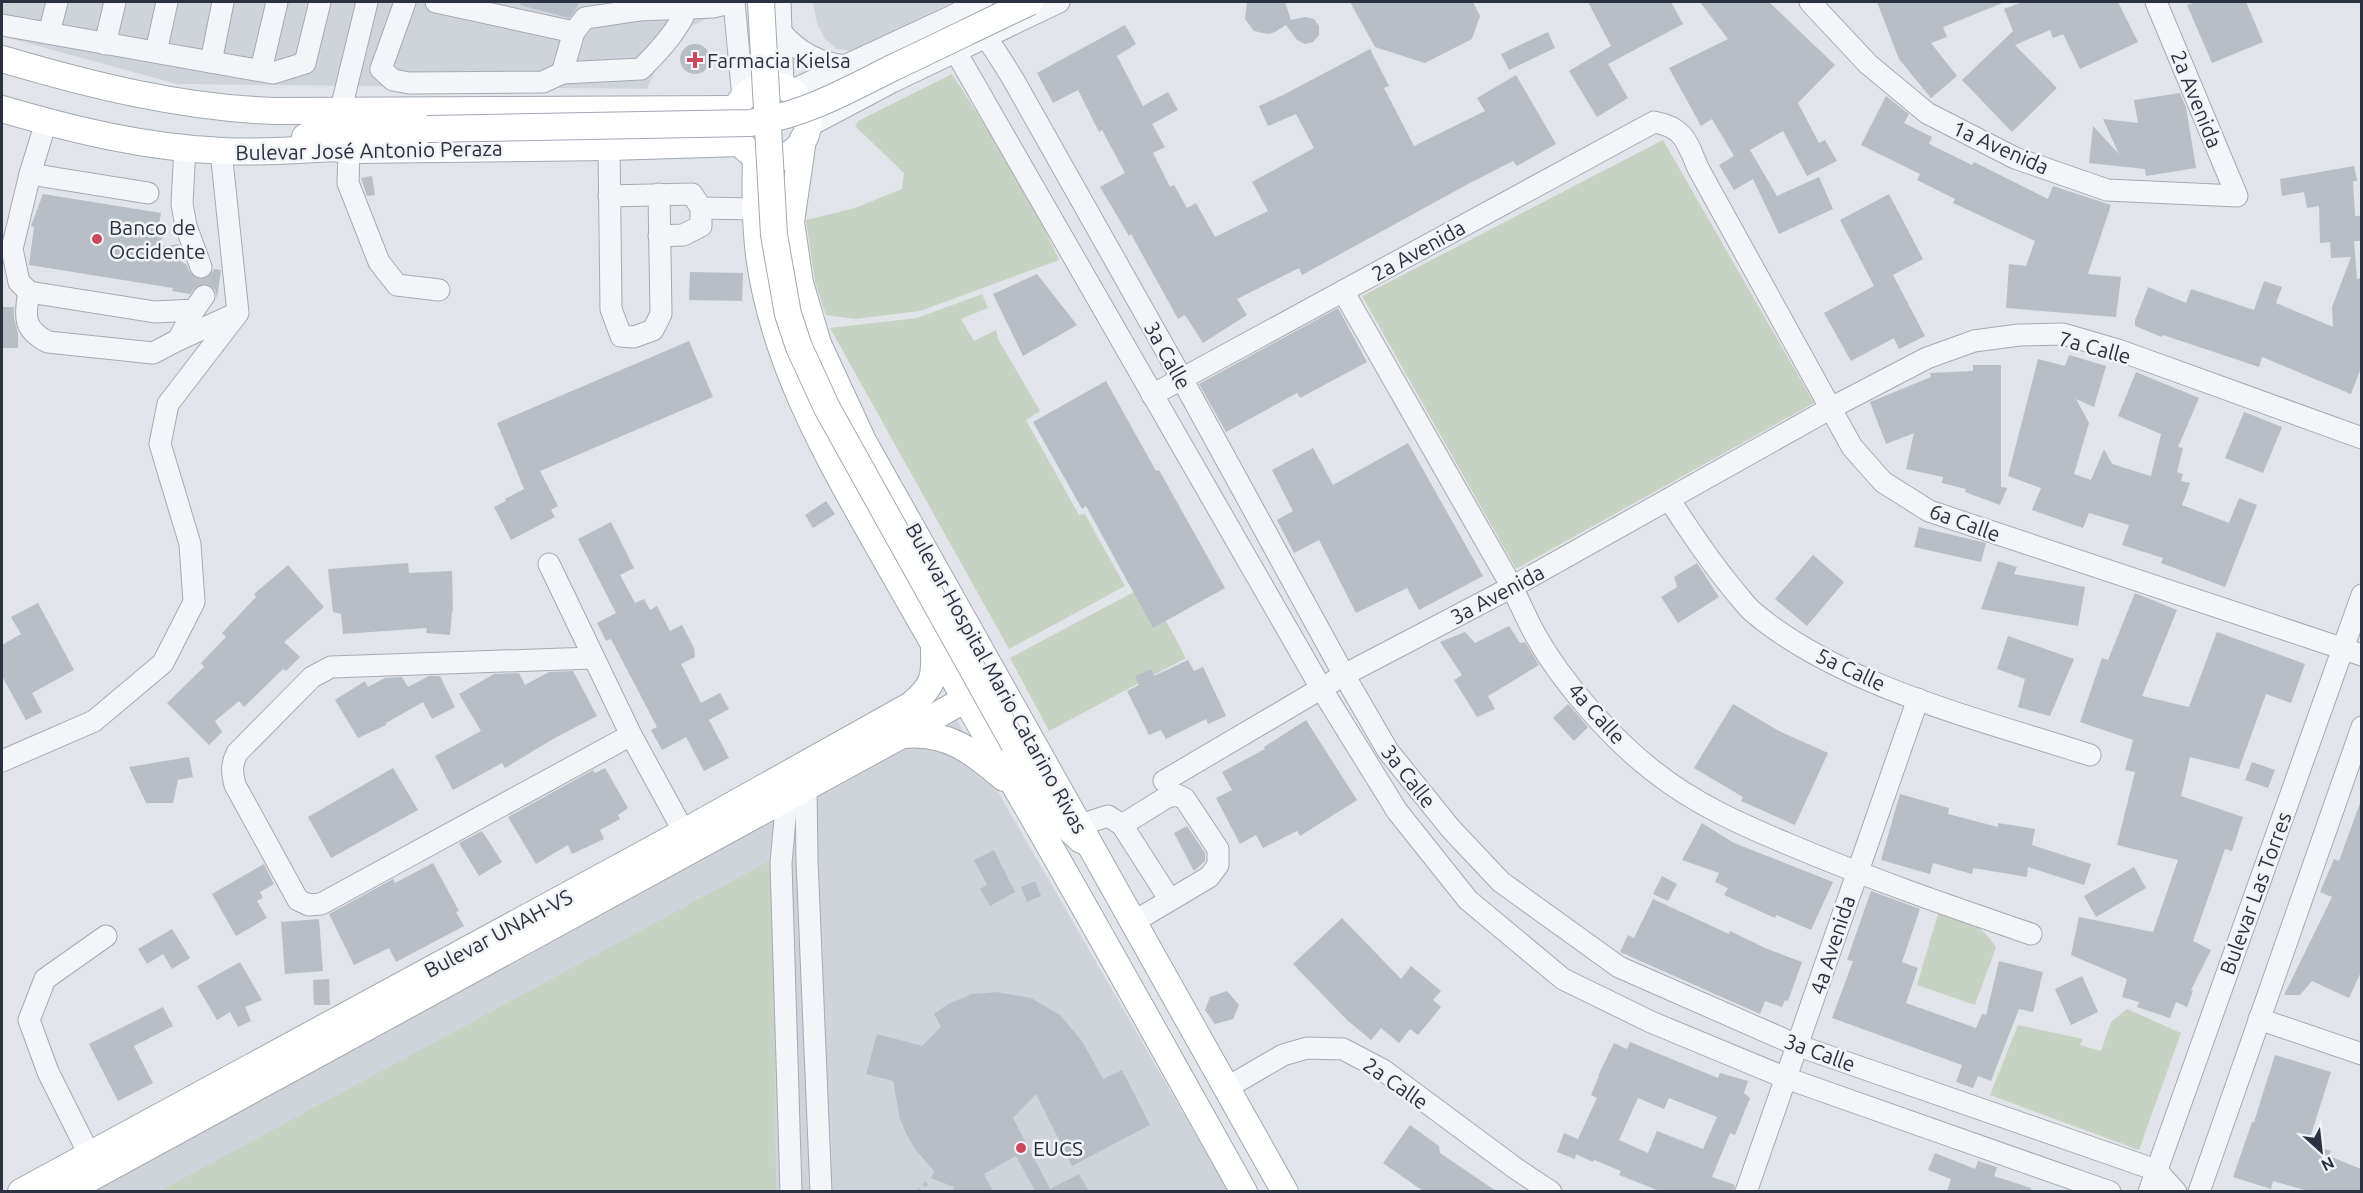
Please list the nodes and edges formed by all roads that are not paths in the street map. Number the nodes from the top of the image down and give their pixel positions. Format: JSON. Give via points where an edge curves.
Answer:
{"nodes":[{"id":1,"x":57,"y":2,"type":"edge"},
{"id":2,"x":115,"y":2,"type":"edge"},
{"id":3,"x":167,"y":2,"type":"edge"},
{"id":4,"x":223,"y":2,"type":"edge"},
{"id":5,"x":277,"y":2,"type":"edge"},
{"id":6,"x":320,"y":2,"type":"edge"},
{"id":7,"x":367,"y":2,"type":"edge"},
{"id":8,"x":405,"y":2,"type":"edge"},
{"id":9,"x":436,"y":2,"type":"edge"},
{"id":10,"x":734,"y":2,"type":"edge"},
{"id":11,"x":761,"y":2,"type":"edge"},
{"id":12,"x":780,"y":2,"type":"edge"},
{"id":13,"x":982,"y":2,"type":"edge"},
{"id":14,"x":1030,"y":2,"type":"edge"},
{"id":15,"x":1059,"y":2,"type":"edge"},
{"id":16,"x":1810,"y":2,"type":"edge"},
{"id":17,"x":2156,"y":2,"type":"edge"},
{"id":18,"x":687,"y":5,"type":"edge"},
{"id":19,"x":640,"y":6,"type":"edge"},
{"id":20,"x":958,"y":13,"type":"junction"},
{"id":21,"x":583,"y":17,"type":"edge"},
{"id":22,"x":2,"y":25,"type":"edge"},
{"id":23,"x":781,"y":32,"type":"junction"},
{"id":24,"x":49,"y":33,"type":"junction"},
{"id":25,"x":987,"y":37,"type":"junction"},
{"id":26,"x":105,"y":44,"type":"junction"},
{"id":27,"x":156,"y":52,"type":"junction"},
{"id":28,"x":956,"y":52,"type":"junction"},
{"id":29,"x":2,"y":59,"type":"edge"},
{"id":30,"x":211,"y":62,"type":"junction"},
{"id":31,"x":846,"y":66,"type":"junction"},
{"id":32,"x":261,"y":70,"type":"junction"},
{"id":33,"x":562,"y":73,"type":"junction"},
{"id":34,"x":787,"y":89,"type":"junction"},
{"id":35,"x":739,"y":103,"type":"junction"},
{"id":36,"x":2,"y":109,"type":"edge"},
{"id":37,"x":341,"y":109,"type":"junction"},
{"id":38,"x":275,"y":111,"type":"junction"},
{"id":39,"x":46,"y":122,"type":"junction"},
{"id":40,"x":1654,"y":122,"type":"joint"},
{"id":41,"x":321,"y":131,"type":"junction"},
{"id":42,"x":805,"y":133,"type":"junction"},
{"id":43,"x":185,"y":147,"type":"junction"},
{"id":44,"x":609,"y":147,"type":"junction"},
{"id":45,"x":349,"y":150,"type":"junction"},
{"id":46,"x":748,"y":150,"type":"junction"},
{"id":47,"x":221,"y":151,"type":"junction"},
{"id":48,"x":264,"y":151,"type":"junction"},
{"id":49,"x":30,"y":174,"type":"junction"},
{"id":50,"x":148,"y":193,"type":"dead end"},
{"id":51,"x":659,"y":194,"type":"junction"},
{"id":52,"x":609,"y":196,"type":"junction"},
{"id":53,"x":2237,"y":196,"type":"joint"},
{"id":54,"x":701,"y":208,"type":"junction"},
{"id":55,"x":755,"y":208,"type":"junction"},
{"id":56,"x":659,"y":236,"type":"junction"},
{"id":57,"x":201,"y":267,"type":"tunnel mouth"},
{"id":58,"x":439,"y":290,"type":"dead end"},
{"id":59,"x":1344,"y":291,"type":"junction"},
{"id":60,"x":29,"y":292,"type":"junction"},
{"id":61,"x":238,"y":313,"type":"junction"},
{"id":62,"x":178,"y":340,"type":"junction"},
{"id":63,"x":1182,"y":379,"type":"junction"},
{"id":64,"x":1152,"y":395,"type":"junction"},
{"id":65,"x":1831,"y":408,"type":"junction"},
{"id":66,"x":2361,"y":438,"type":"edge"},
{"id":67,"x":1669,"y":499,"type":"junction"},
{"id":68,"x":549,"y":564,"type":"dead end"},
{"id":69,"x":1512,"y":587,"type":"junction"},
{"id":70,"x":2361,"y":595,"type":"edge"},
{"id":71,"x":934,"y":644,"type":"junction"},
{"id":72,"x":2352,"y":652,"type":"edge"},
{"id":73,"x":592,"y":658,"type":"junction"},
{"id":74,"x":991,"y":666,"type":"junction"},
{"id":75,"x":1344,"y":675,"type":"junction"},
{"id":76,"x":1321,"y":688,"type":"junction"},
{"id":77,"x":1918,"y":699,"type":"junction"},
{"id":78,"x":964,"y":700,"type":"junction"},
{"id":79,"x":2361,"y":727,"type":"edge"},
{"id":80,"x":631,"y":735,"type":"junction"},
{"id":81,"x":900,"y":736,"type":"junction"},
{"id":82,"x":2090,"y":755,"type":"dead end"},
{"id":83,"x":2,"y":761,"type":"edge"},
{"id":84,"x":1164,"y":781,"type":"dead end"},
{"id":85,"x":1016,"y":787,"type":"junction"},
{"id":86,"x":797,"y":792,"type":"junction"},
{"id":87,"x":1055,"y":816,"type":"junction"},
{"id":88,"x":1080,"y":825,"type":"junction"},
{"id":89,"x":1122,"y":825,"type":"junction"},
{"id":90,"x":684,"y":832,"type":"junction"},
{"id":91,"x":1095,"y":852,"type":"junction"},
{"id":92,"x":1064,"y":870,"type":"junction"},
{"id":93,"x":1856,"y":873,"type":"junction"},
{"id":94,"x":808,"y":887,"type":"junction"},
{"id":95,"x":782,"y":889,"type":"junction"},
{"id":96,"x":1170,"y":900,"type":"junction"},
{"id":97,"x":543,"y":919,"type":"junction"},
{"id":98,"x":1135,"y":921,"type":"junction"},
{"id":99,"x":2031,"y":934,"type":"dead end"},
{"id":100,"x":106,"y":936,"type":"dead end"},
{"id":101,"x":385,"y":1006,"type":"junction"},
{"id":102,"x":2259,"y":1019,"type":"junction"},
{"id":103,"x":1799,"y":1046,"type":"junction"},
{"id":104,"x":2361,"y":1054,"type":"edge"},
{"id":105,"x":1786,"y":1078,"type":"junction"},
{"id":106,"x":1228,"y":1087,"type":"junction"},
{"id":107,"x":89,"y":1154,"type":"junction"},
{"id":108,"x":2156,"y":1170,"type":"junction"},
{"id":109,"x":21,"y":1191,"type":"edge"},
{"id":110,"x":65,"y":1191,"type":"edge"},
{"id":111,"x":791,"y":1191,"type":"edge"},
{"id":112,"x":821,"y":1191,"type":"edge"},
{"id":113,"x":1244,"y":1191,"type":"edge"},
{"id":114,"x":1285,"y":1191,"type":"edge"},
{"id":115,"x":1551,"y":1191,"type":"edge"},
{"id":116,"x":1746,"y":1191,"type":"edge"},
{"id":117,"x":2110,"y":1191,"type":"edge"},
{"id":118,"x":2149,"y":1191,"type":"edge"},
{"id":119,"x":2176,"y":1191,"type":"edge"},
{"id":120,"x":2199,"y":1191,"type":"edge"}],
"edges":[{"from":1,"to":24,"type":"street"},
{"from":2,"to":26,"type":"street"},
{"from":3,"to":27,"type":"street"},
{"from":4,"to":30,"type":"street"},
{"from":5,"to":32,"type":"street"},
{"from":6,"to":32,"type":"street","via":[[305,63],[280,71]]},
{"from":7,"to":37,"type":"street"},
{"from":8,"to":33,"type":"street","via":[[381,69],[393,80],[531,83]]},
{"from":9,"to":21,"type":"street"},
{"from":10,"to":18,"type":"street","via":[[713,7]]},
{"from":10,"to":35,"type":"street"},
{"from":11,"to":87,"type":"main road","name":"Bulevar Hospital Mario Catarino Rivas","bridge":true,"via":[[774,235],[788,314],[799,347],[827,408]]},
{"from":12,"to":23,"type":"street"},
{"from":13,"to":20,"type":"street"},
{"from":14,"to":41,"type":"main road","bridge":true,"via":[[838,95],[776,119],[750,123]]},
{"from":15,"to":25,"type":"street"},
{"from":16,"to":53,"type":"street","name":"1a Avenida","via":[[1868,64],[1927,113],[2015,158],[2107,190]]},
{"from":17,"to":53,"type":"street","name":"2a Avenida"},
{"from":18,"to":19,"type":"street"},
{"from":18,"to":33,"type":"street","via":[[663,47],[641,69]]},
{"from":19,"to":21,"type":"street"},
{"from":20,"to":25,"type":"street","name":"3a Calle"},
{"from":20,"to":31,"type":"street"},
{"from":21,"to":33,"type":"street"},
{"from":22,"to":24,"type":"street"},
{"from":23,"to":31,"type":"street","via":[[810,56]]},
{"from":23,"to":34,"type":"street"},
{"from":24,"to":26,"type":"street"},
{"from":25,"to":28,"type":"street"},
{"from":25,"to":63,"type":"street","name":"3a Calle"},
{"from":26,"to":27,"type":"street"},
{"from":27,"to":30,"type":"street"},
{"from":28,"to":42,"type":"street"},
{"from":28,"to":64,"type":"street","name":"3a Calle"},
{"from":29,"to":38,"type":"main road","name":"Bulevar José Antonio Peraza","via":[[79,82],[233,110]]},
{"from":30,"to":32,"type":"street"},
{"from":31,"to":34,"type":"street"},
{"from":34,"to":35,"type":"main road","via":[[761,86]]},
{"from":34,"to":42,"type":"main road","via":[[804,107]]},
{"from":35,"to":37,"type":"main road","name":"Bulevar José Antonio Peraza"},
{"from":35,"to":46,"type":"main road","via":[[735,132]]},
{"from":36,"to":39,"type":"main road","name":"Bulevar José Antonio Peraza"},
{"from":37,"to":38,"type":"main road","name":"Bulevar José Antonio Peraza"},
{"from":38,"to":41,"type":"main road"},
{"from":39,"to":43,"type":"main road","name":"Bulevar José Antonio Peraza"},
{"from":39,"to":49,"type":"street"},
{"from":40,"to":59,"type":"street","name":"2a Avenida"},
{"from":40,"to":65,"type":"street","name":"6a Calle","via":[[1671,124],[1686,138],[1698,168]]},
{"from":41,"to":48,"type":"main road"},
{"from":42,"to":46,"type":"main road","via":[[788,155],[766,159]]},
{"from":42,"to":74,"type":"main road","name":"Bulevar Hospital Mario Catarino Rivas","via":[[791,222],[800,283],[818,344],[864,441]]},
{"from":43,"to":47,"type":"main road","name":"Bulevar José Antonio Peraza"},
{"from":43,"to":57,"type":"street","via":[[182,204]]},
{"from":44,"to":45,"type":"main road","name":"Bulevar José Antonio Peraza"},
{"from":44,"to":46,"type":"main road","name":"Bulevar José Antonio Peraza"},
{"from":44,"to":52,"type":"street"},
{"from":45,"to":48,"type":"main road","name":"Bulevar José Antonio Peraza"},
{"from":45,"to":58,"type":"street","via":[[348,183],[378,262],[397,285]]},
{"from":46,"to":55,"type":"main road","name":"Bulevar Hospital Mario Catarino Rivas"},
{"from":47,"to":48,"type":"main road","name":"Bulevar José Antonio Peraza"},
{"from":47,"to":61,"type":"street"},
{"from":49,"to":50,"type":"street"},
{"from":49,"to":60,"type":"street","via":[[12,249],[19,282]]},
{"from":51,"to":52,"type":"street"},
{"from":51,"to":54,"type":"street","via":[[692,194]]},
{"from":51,"to":56,"type":"street"},
{"from":52,"to":56,"type":"street","via":[[611,309],[621,336],[634,337],[653,330],[661,314]]},
{"from":54,"to":55,"type":"street"},
{"from":54,"to":56,"type":"street","via":[[701,226],[683,235]]},
{"from":55,"to":71,"type":"main road","name":"Bulevar Hospital Mario Catarino Rivas","via":[[768,304],[806,413]]},
{"from":59,"to":63,"type":"street","name":"2a Avenida"},
{"from":59,"to":69,"type":"street","name":"4a Calle"},
{"from":60,"to":62,"type":"street","via":[[27,325],[48,342],[153,353]]},
{"from":60,"to":62,"type":"street","via":[[155,312],[199,303]]},
{"from":61,"to":62,"type":"street"},
{"from":61,"to":83,"type":"street","via":[[168,404],[160,444],[190,544],[194,602],[163,663],[94,721]]},
{"from":63,"to":64,"type":"street","name":"2a Avenida"},
{"from":63,"to":75,"type":"street","name":"3a Calle"},
{"from":64,"to":76,"type":"street","name":"3a Calle"},
{"from":65,"to":66,"type":"street","name":"7a Calle","via":[[1927,358],[1974,341],[2062,334],[2118,350]]},
{"from":65,"to":67,"type":"street","name":"3a Avenida"},
{"from":65,"to":72,"type":"street","name":"6a Calle","via":[[1852,447],[1883,482],[1929,511]]},
{"from":67,"to":69,"type":"street","name":"3a Avenida"},
{"from":67,"to":77,"type":"street","name":"5a Calle","via":[[1711,562],[1752,611],[1802,646],[1846,670]]},
{"from":68,"to":73,"type":"street"},
{"from":69,"to":75,"type":"street","name":"3a Avenida"},
{"from":69,"to":93,"type":"street","name":"4a Calle","via":[[1537,637],[1572,688],[1652,770],[1729,818]]},
{"from":70,"to":72,"type":"street","name":"Bulevar Las Torres"},
{"from":71,"to":78,"type":"main road","name":"Bulevar Hospital Mario Catarino Rivas"},
{"from":71,"to":90,"type":"main road","name":"Bulevar UNAH-VS","via":[[935,674],[926,692],[911,705]]},
{"from":72,"to":108,"type":"street","name":"Bulevar Las Torres"},
{"from":73,"to":80,"type":"street"},
{"from":73,"to":80,"type":"street","via":[[331,667],[312,677],[237,753],[232,763],[235,785],[298,900],[309,905],[321,904]]},
{"from":74,"to":78,"type":"main road","name":"Bulevar UNAH-VS"},
{"from":74,"to":88,"type":"main road","name":"Bulevar Hospital Mario Catarino Rivas"},
{"from":75,"to":76,"type":"street","name":"3a Avenida"},
{"from":75,"to":103,"type":"street","name":"3a Calle","via":[[1388,751],[1451,829],[1501,882],[1619,967]]},
{"from":76,"to":84,"type":"street","name":"3a Avenida"},
{"from":76,"to":105,"type":"street","name":"3a Calle","via":[[1397,811],[1468,900],[1563,979],[1651,1022]]},
{"from":77,"to":82,"type":"street","name":"5a Calle"},
{"from":77,"to":93,"type":"street","name":"4a Avenida"},
{"from":78,"to":81,"type":"main road","name":"Bulevar UNAH-VS"},
{"from":78,"to":85,"type":"main road","name":"Bulevar Hospital Mario Catarino Rivas"},
{"from":79,"to":102,"type":"street"},
{"from":80,"to":90,"type":"street"},
{"from":81,"to":85,"type":"main road","via":[[933,735],[952,742],[972,752]]},
{"from":81,"to":86,"type":"main road","name":"Bulevar UNAH-VS"},
{"from":85,"to":92,"type":"main road","name":"Bulevar Hospital Mario Catarino Rivas"},
{"from":86,"to":94,"type":"street"},
{"from":86,"to":95,"type":"street","via":[[781,863]]},
{"from":86,"to":97,"type":"main road","name":"Bulevar UNAH-VS"},
{"from":87,"to":91,"type":"main road"},
{"from":87,"to":92,"type":"main road"},
{"from":88,"to":89,"type":"street","via":[[1108,816]]},
{"from":88,"to":91,"type":"main road","name":"Bulevar Hospital Mario Catarino Rivas"},
{"from":89,"to":96,"type":"street"},
{"from":89,"to":96,"type":"street","via":[[1167,797],[1177,795],[1185,799],[1218,849],[1218,865],[1209,877]]},
{"from":90,"to":97,"type":"main road","name":"Bulevar UNAH-VS"},
{"from":91,"to":98,"type":"main road","name":"Bulevar Hospital Mario Catarino Rivas"},
{"from":92,"to":113,"type":"main road","name":"Bulevar Hospital Mario Catarino Rivas"},
{"from":93,"to":99,"type":"street","name":"4a Calle"},
{"from":93,"to":103,"type":"street","name":"4a Avenida"},
{"from":94,"to":95,"type":"street"},
{"from":94,"to":112,"type":"street"},
{"from":95,"to":111,"type":"street"},
{"from":96,"to":98,"type":"street"},
{"from":97,"to":101,"type":"main road","name":"Bulevar UNAH-VS"},
{"from":98,"to":106,"type":"main road","name":"Bulevar Hospital Mario Catarino Rivas"},
{"from":100,"to":107,"type":"street","via":[[45,979],[29,1020],[48,1072]]},
{"from":101,"to":107,"type":"main road","name":"Bulevar UNAH-VS"},
{"from":101,"to":110,"type":"main road","name":"Bulevar UNAH-VS"},
{"from":102,"to":104,"type":"street"},
{"from":102,"to":120,"type":"street"},
{"from":103,"to":105,"type":"street","name":"4a Avenida"},
{"from":103,"to":108,"type":"street","name":"3a Calle"},
{"from":105,"to":116,"type":"street","name":"4a Avenida"},
{"from":105,"to":117,"type":"street","name":"3a Calle"},
{"from":106,"to":114,"type":"main road","name":"Bulevar Hospital Mario Catarino Rivas"},
{"from":106,"to":115,"type":"street","name":"2a Calle","via":[[1283,1055],[1307,1048],[1343,1049],[1383,1070]]},
{"from":107,"to":109,"type":"main road","name":"Bulevar UNAH-VS"},
{"from":108,"to":118,"type":"street","name":"Bulevar Las Torres"},
{"from":108,"to":119,"type":"street","name":"3a Calle"}]}
